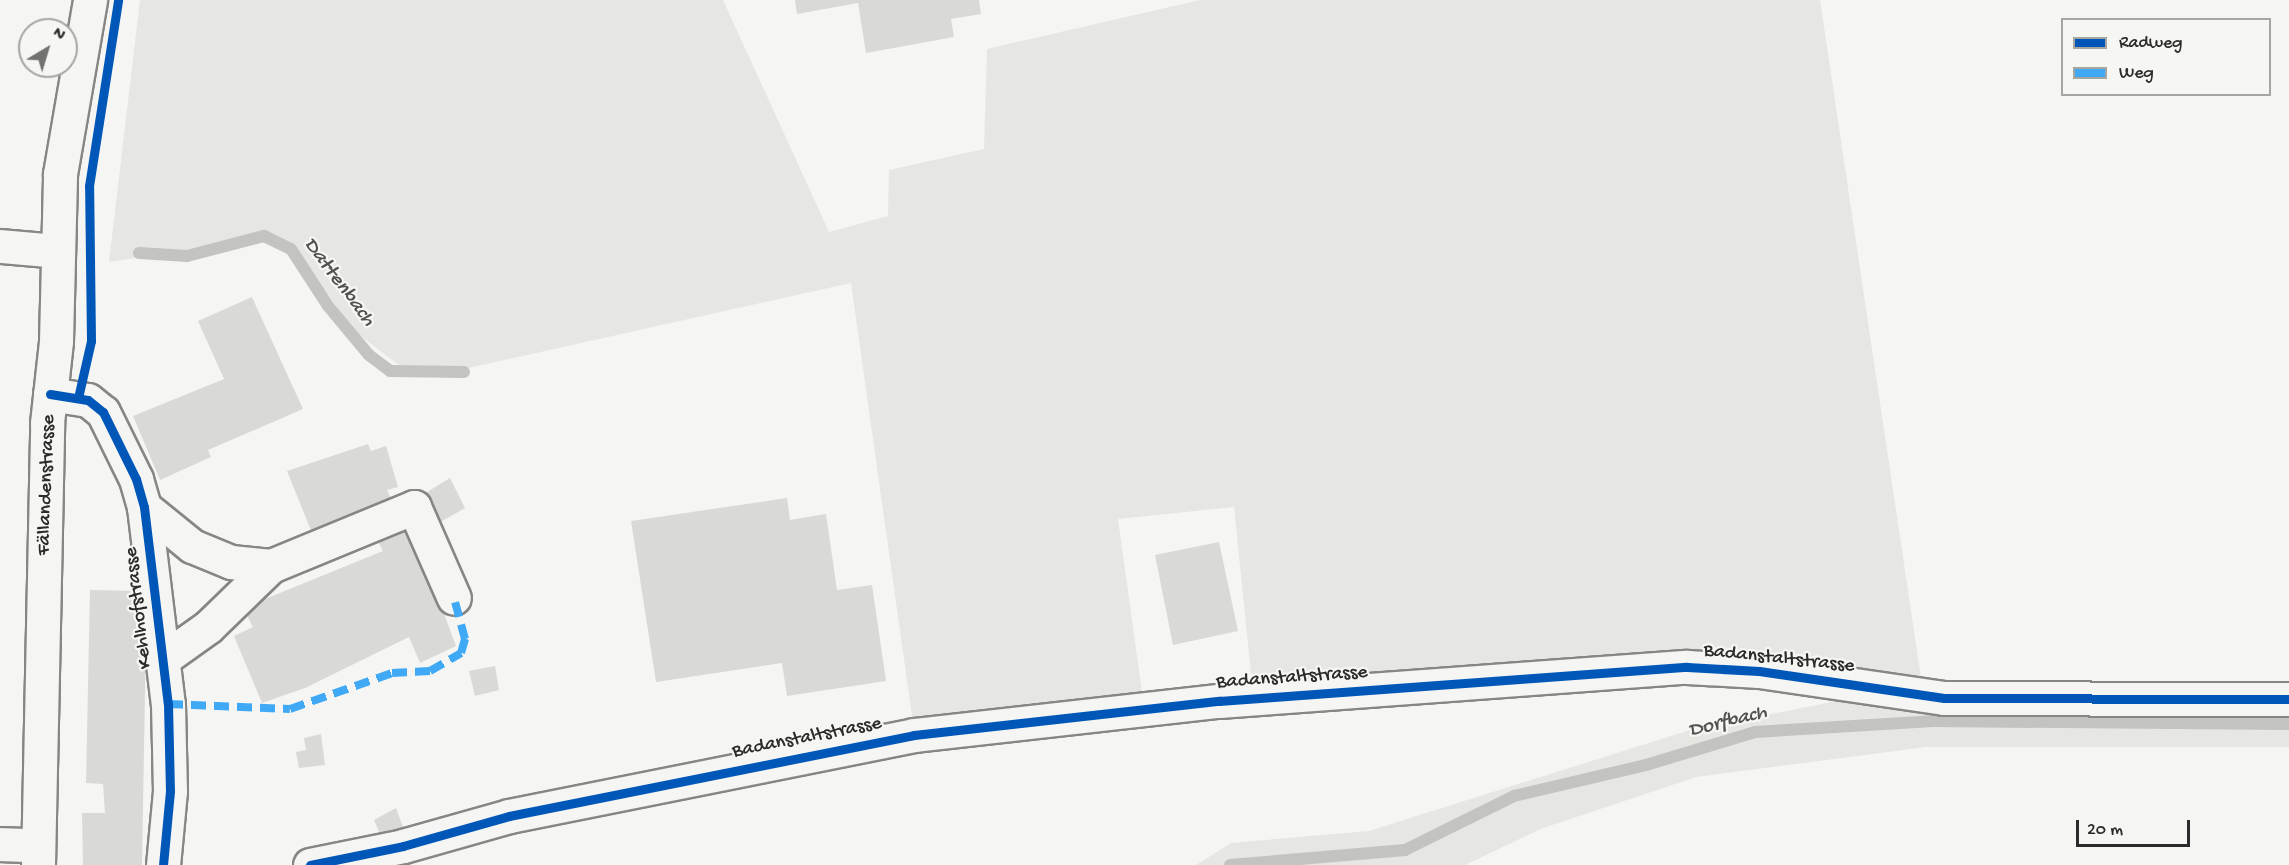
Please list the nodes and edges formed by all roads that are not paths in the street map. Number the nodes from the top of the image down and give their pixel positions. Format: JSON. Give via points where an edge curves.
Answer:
{"nodes":[{"id":1,"x":86,"y":1,"type":"edge"},
{"id":2,"x":0,"y":246,"type":"edge"},
{"id":3,"x":57,"y":251,"type":"junction"},
{"id":4,"x":50,"y":394,"type":"junction"},
{"id":5,"x":144,"y":507,"type":"junction"},
{"id":6,"x":271,"y":566,"type":"junction"},
{"id":7,"x":454,"y":598,"type":"dead end"},
{"id":8,"x":163,"y":659,"type":"junction"},
{"id":9,"x":2289,"y":699,"type":"edge"},
{"id":10,"x":0,"y":844,"type":"edge"},
{"id":11,"x":38,"y":855,"type":"edge"},
{"id":12,"x":163,"y":865,"type":"edge"},
{"id":13,"x":310,"y":865,"type":"edge"}],
"edges":[{"from":1,"to":3,"type":"street","name":"Fällandenstrasse","via":[[60,174]]},
{"from":2,"to":3,"type":"street"},
{"from":3,"to":4,"type":"street","name":"Fällandenstrasse"},
{"from":4,"to":5,"type":"street","name":"Kehlhofstrasse","via":[[88,400],[103,412],[136,479]]},
{"from":4,"to":11,"type":"street","name":"Fällandenstrasse"},
{"from":5,"to":6,"type":"street","via":[[192,546],[231,562]]},
{"from":5,"to":8,"type":"street","name":"Kehlhofstrasse"},
{"from":6,"to":7,"type":"street","via":[[414,507]]},
{"from":6,"to":8,"type":"street","via":[[208,627]]},
{"from":8,"to":12,"type":"street","name":"Kehlhofstrasse","via":[[170,791]]},
{"from":9,"to":13,"type":"street","name":"Badanstaltstrasse","via":[[1944,698],[1759,671],[1687,667],[1219,701],[914,735],[509,816],[403,846]]},
{"from":10,"to":11,"type":"street"}]}
